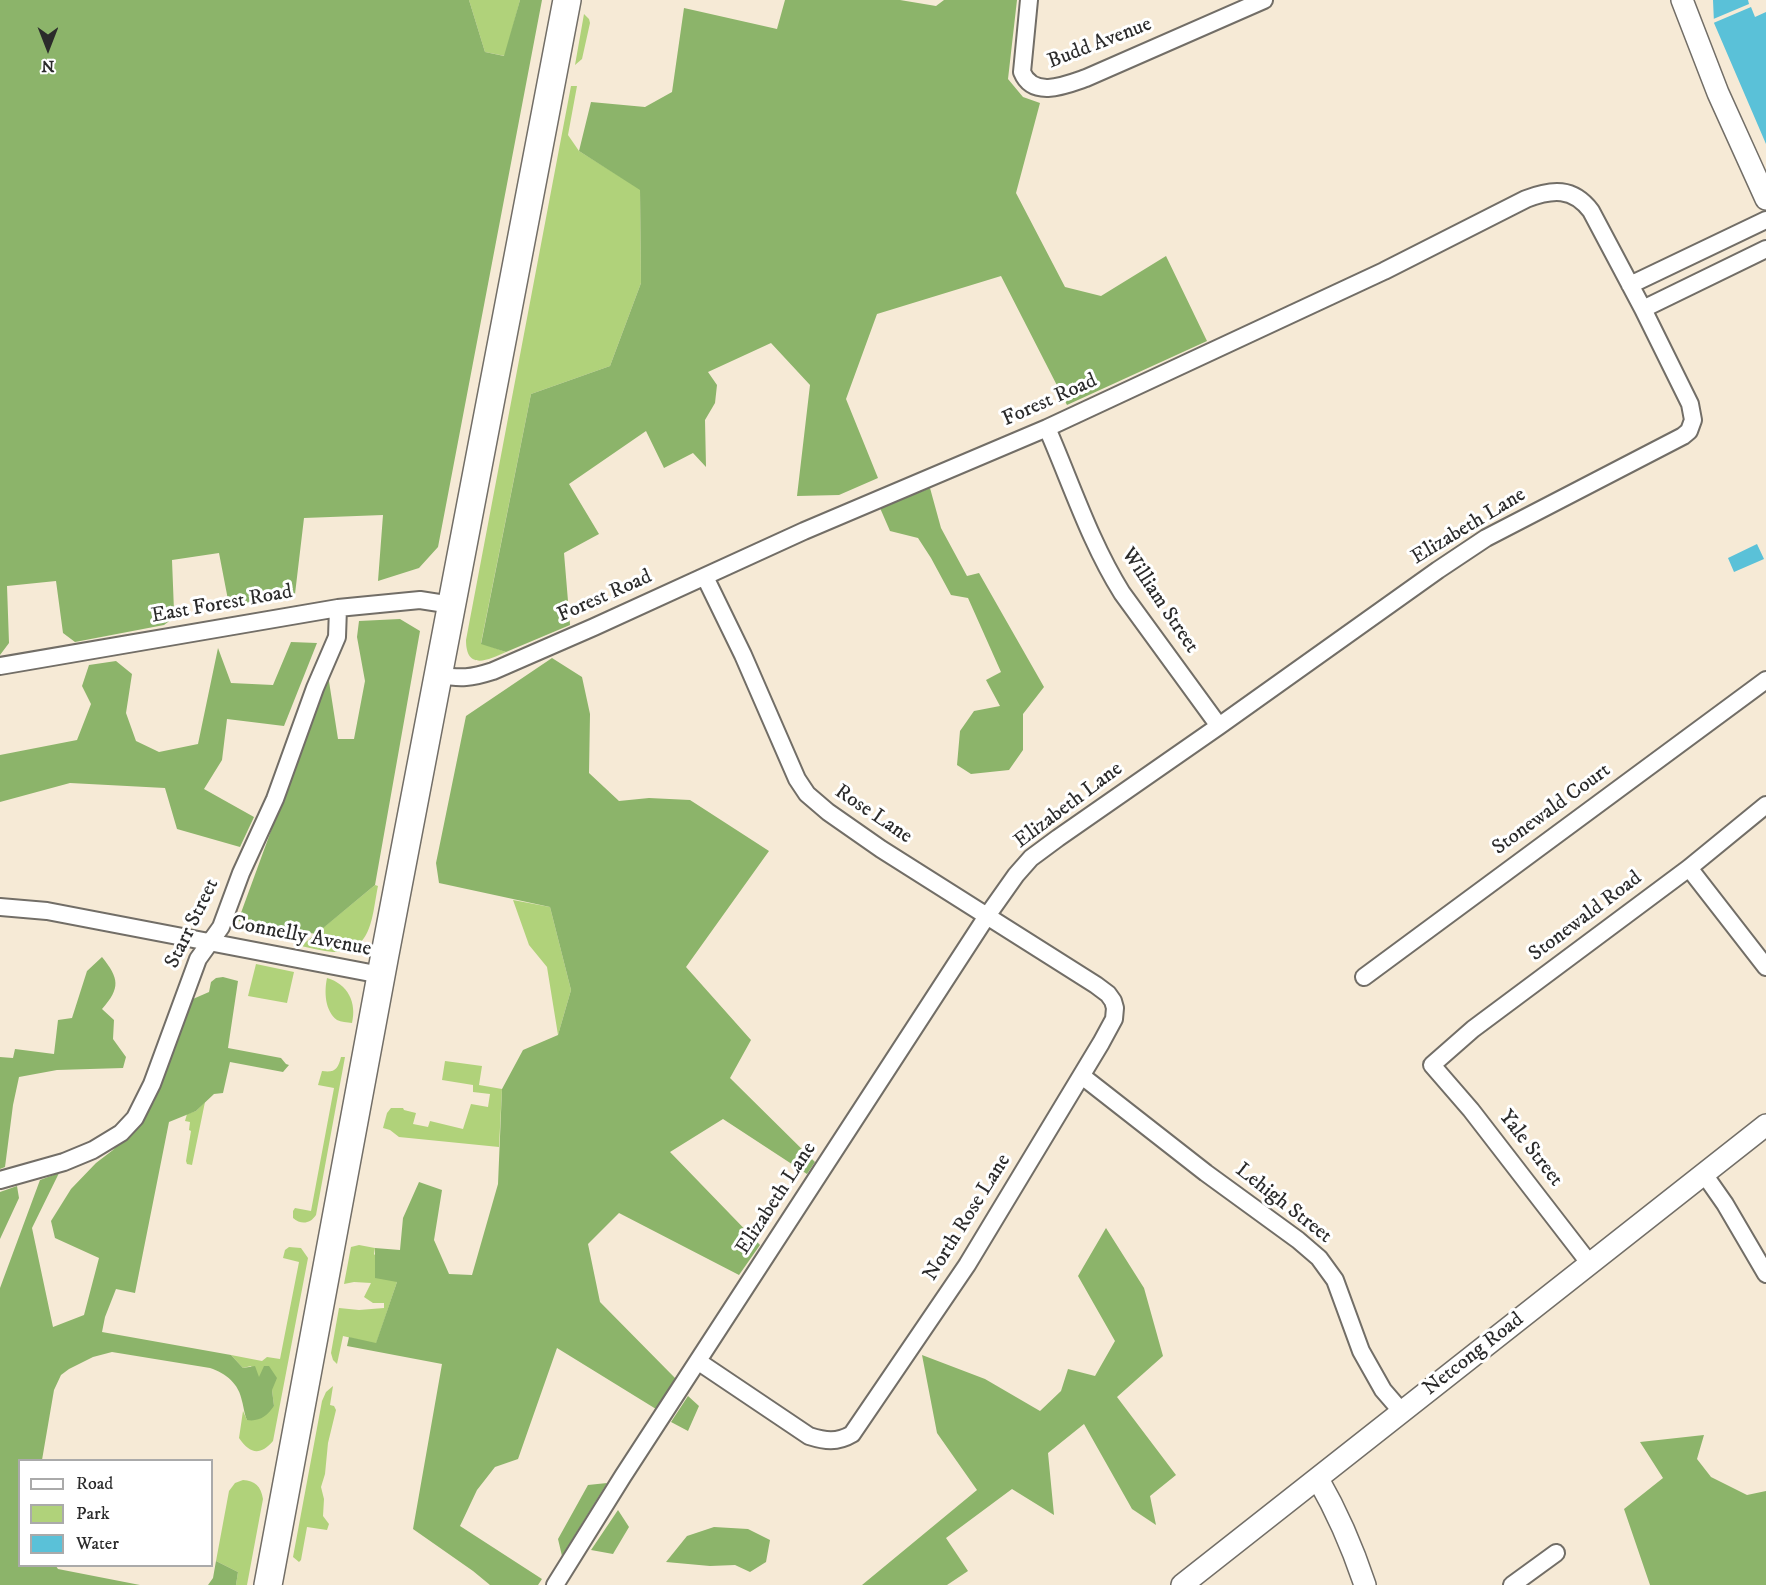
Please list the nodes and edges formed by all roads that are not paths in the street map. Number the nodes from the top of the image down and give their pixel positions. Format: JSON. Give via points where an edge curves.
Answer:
{"nodes":[{"id":1,"x":567,"y":0,"type":"edge"},
{"id":2,"x":1029,"y":0,"type":"edge"},
{"id":3,"x":1264,"y":0,"type":"edge"},
{"id":4,"x":1682,"y":0,"type":"edge"},
{"id":5,"x":1766,"y":199,"type":"edge"},
{"id":6,"x":1766,"y":220,"type":"edge"},
{"id":7,"x":1766,"y":249,"type":"edge"},
{"id":8,"x":1630,"y":285,"type":"junction"},
{"id":9,"x":1643,"y":309,"type":"junction"},
{"id":10,"x":1047,"y":428,"type":"junction"},
{"id":11,"x":705,"y":577,"type":"junction"},
{"id":12,"x":452,"y":604,"type":"junction"},
{"id":13,"x":338,"y":608,"type":"junction"},
{"id":14,"x":0,"y":666,"type":"edge"},
{"id":15,"x":438,"y":675,"type":"junction"},
{"id":16,"x":1766,"y":680,"type":"edge"},
{"id":17,"x":1219,"y":726,"type":"junction"},
{"id":18,"x":1766,"y":805,"type":"edge"},
{"id":19,"x":1689,"y":868,"type":"junction"},
{"id":20,"x":0,"y":907,"type":"edge"},
{"id":21,"x":987,"y":916,"type":"junction"},
{"id":22,"x":210,"y":942,"type":"junction"},
{"id":23,"x":1766,"y":967,"type":"edge"},
{"id":24,"x":381,"y":975,"type":"junction"},
{"id":25,"x":1364,"y":977,"type":"dead end"},
{"id":26,"x":1115,"y":1004,"type":"joint"},
{"id":27,"x":1432,"y":1065,"type":"joint"},
{"id":28,"x":1082,"y":1076,"type":"junction"},
{"id":29,"x":1766,"y":1125,"type":"edge"},
{"id":30,"x":1704,"y":1174,"type":"junction"},
{"id":31,"x":0,"y":1180,"type":"edge"},
{"id":32,"x":1590,"y":1264,"type":"junction"},
{"id":33,"x":1766,"y":1274,"type":"edge"},
{"id":34,"x":699,"y":1362,"type":"junction"},
{"id":35,"x":1402,"y":1412,"type":"junction"},
{"id":36,"x":1318,"y":1479,"type":"junction"},
{"id":37,"x":1556,"y":1552,"type":"dead end"},
{"id":38,"x":268,"y":1585,"type":"edge"},
{"id":39,"x":555,"y":1585,"type":"edge"},
{"id":40,"x":1182,"y":1585,"type":"edge"},
{"id":41,"x":1365,"y":1585,"type":"edge"},
{"id":42,"x":1512,"y":1585,"type":"edge"}],
"edges":[{"from":1,"to":12,"type":"main road"},
{"from":2,"to":3,"type":"street","name":"Budd Avenue","via":[[1022,72],[1031,83],[1045,88],[1086,78]]},
{"from":4,"to":5,"type":"street"},
{"from":6,"to":8,"type":"street"},
{"from":7,"to":9,"type":"street"},
{"from":8,"to":9,"type":"street","name":"Elizabeth Lane"},
{"from":8,"to":10,"type":"street","name":"Forest Road","via":[[1583,201],[1562,192],[1538,195]]},
{"from":9,"to":17,"type":"street","name":"Elizabeth Lane","via":[[1690,404],[1693,420],[1686,434],[1486,538]]},
{"from":10,"to":11,"type":"street","name":"Forest Road"},
{"from":10,"to":17,"type":"street","name":"William Street","via":[[1111,575]]},
{"from":11,"to":15,"type":"street","name":"Forest Road","via":[[493,671],[467,678]]},
{"from":11,"to":21,"type":"street","name":"Rose Lane","via":[[807,794],[828,813]]},
{"from":12,"to":13,"type":"street","name":"East Forest Road","via":[[420,600]]},
{"from":12,"to":15,"type":"main road"},
{"from":13,"to":14,"type":"street","name":"East Forest Road"},
{"from":13,"to":22,"type":"street","name":"Starr Street","via":[[337,637],[221,927]]},
{"from":15,"to":24,"type":"main road"},
{"from":16,"to":25,"type":"street","name":"Stonewald Court"},
{"from":17,"to":21,"type":"street","name":"Elizabeth Lane","via":[[1031,858]]},
{"from":18,"to":19,"type":"street","name":"Stonewald Road"},
{"from":19,"to":23,"type":"street"},
{"from":19,"to":27,"type":"street","name":"Stonewald Road","via":[[1473,1029]]},
{"from":20,"to":22,"type":"street","name":"Connelly Avenue","via":[[47,911]]},
{"from":21,"to":26,"type":"street","name":"Rose Lane","via":[[1096,985]]},
{"from":21,"to":34,"type":"street","name":"Elizabeth Lane"},
{"from":22,"to":24,"type":"street","name":"Connelly Avenue"},
{"from":22,"to":31,"type":"street","name":"Starr Street","via":[[198,958],[152,1084],[130,1125],[73,1159]]},
{"from":24,"to":38,"type":"main road"},
{"from":26,"to":28,"type":"street","name":"North Rose Lane","via":[[1114,1019]]},
{"from":27,"to":32,"type":"street","name":"Yale Street"},
{"from":28,"to":34,"type":"street","name":"North Rose Lane","via":[[967,1265],[852,1434],[836,1441],[809,1436]]},
{"from":28,"to":35,"type":"street","name":"Lehigh Street","via":[[1319,1258],[1335,1280],[1361,1351],[1383,1390]]},
{"from":29,"to":30,"type":"street","name":"Netcong Road"},
{"from":30,"to":32,"type":"street","name":"Netcong Road"},
{"from":30,"to":33,"type":"street"},
{"from":32,"to":35,"type":"street","name":"Netcong Road"},
{"from":34,"to":39,"type":"street","name":"Elizabeth Lane"},
{"from":35,"to":36,"type":"street","name":"Netcong Road"},
{"from":36,"to":40,"type":"street","name":"Netcong Road"},
{"from":36,"to":41,"type":"street"},
{"from":37,"to":42,"type":"street"}]}
